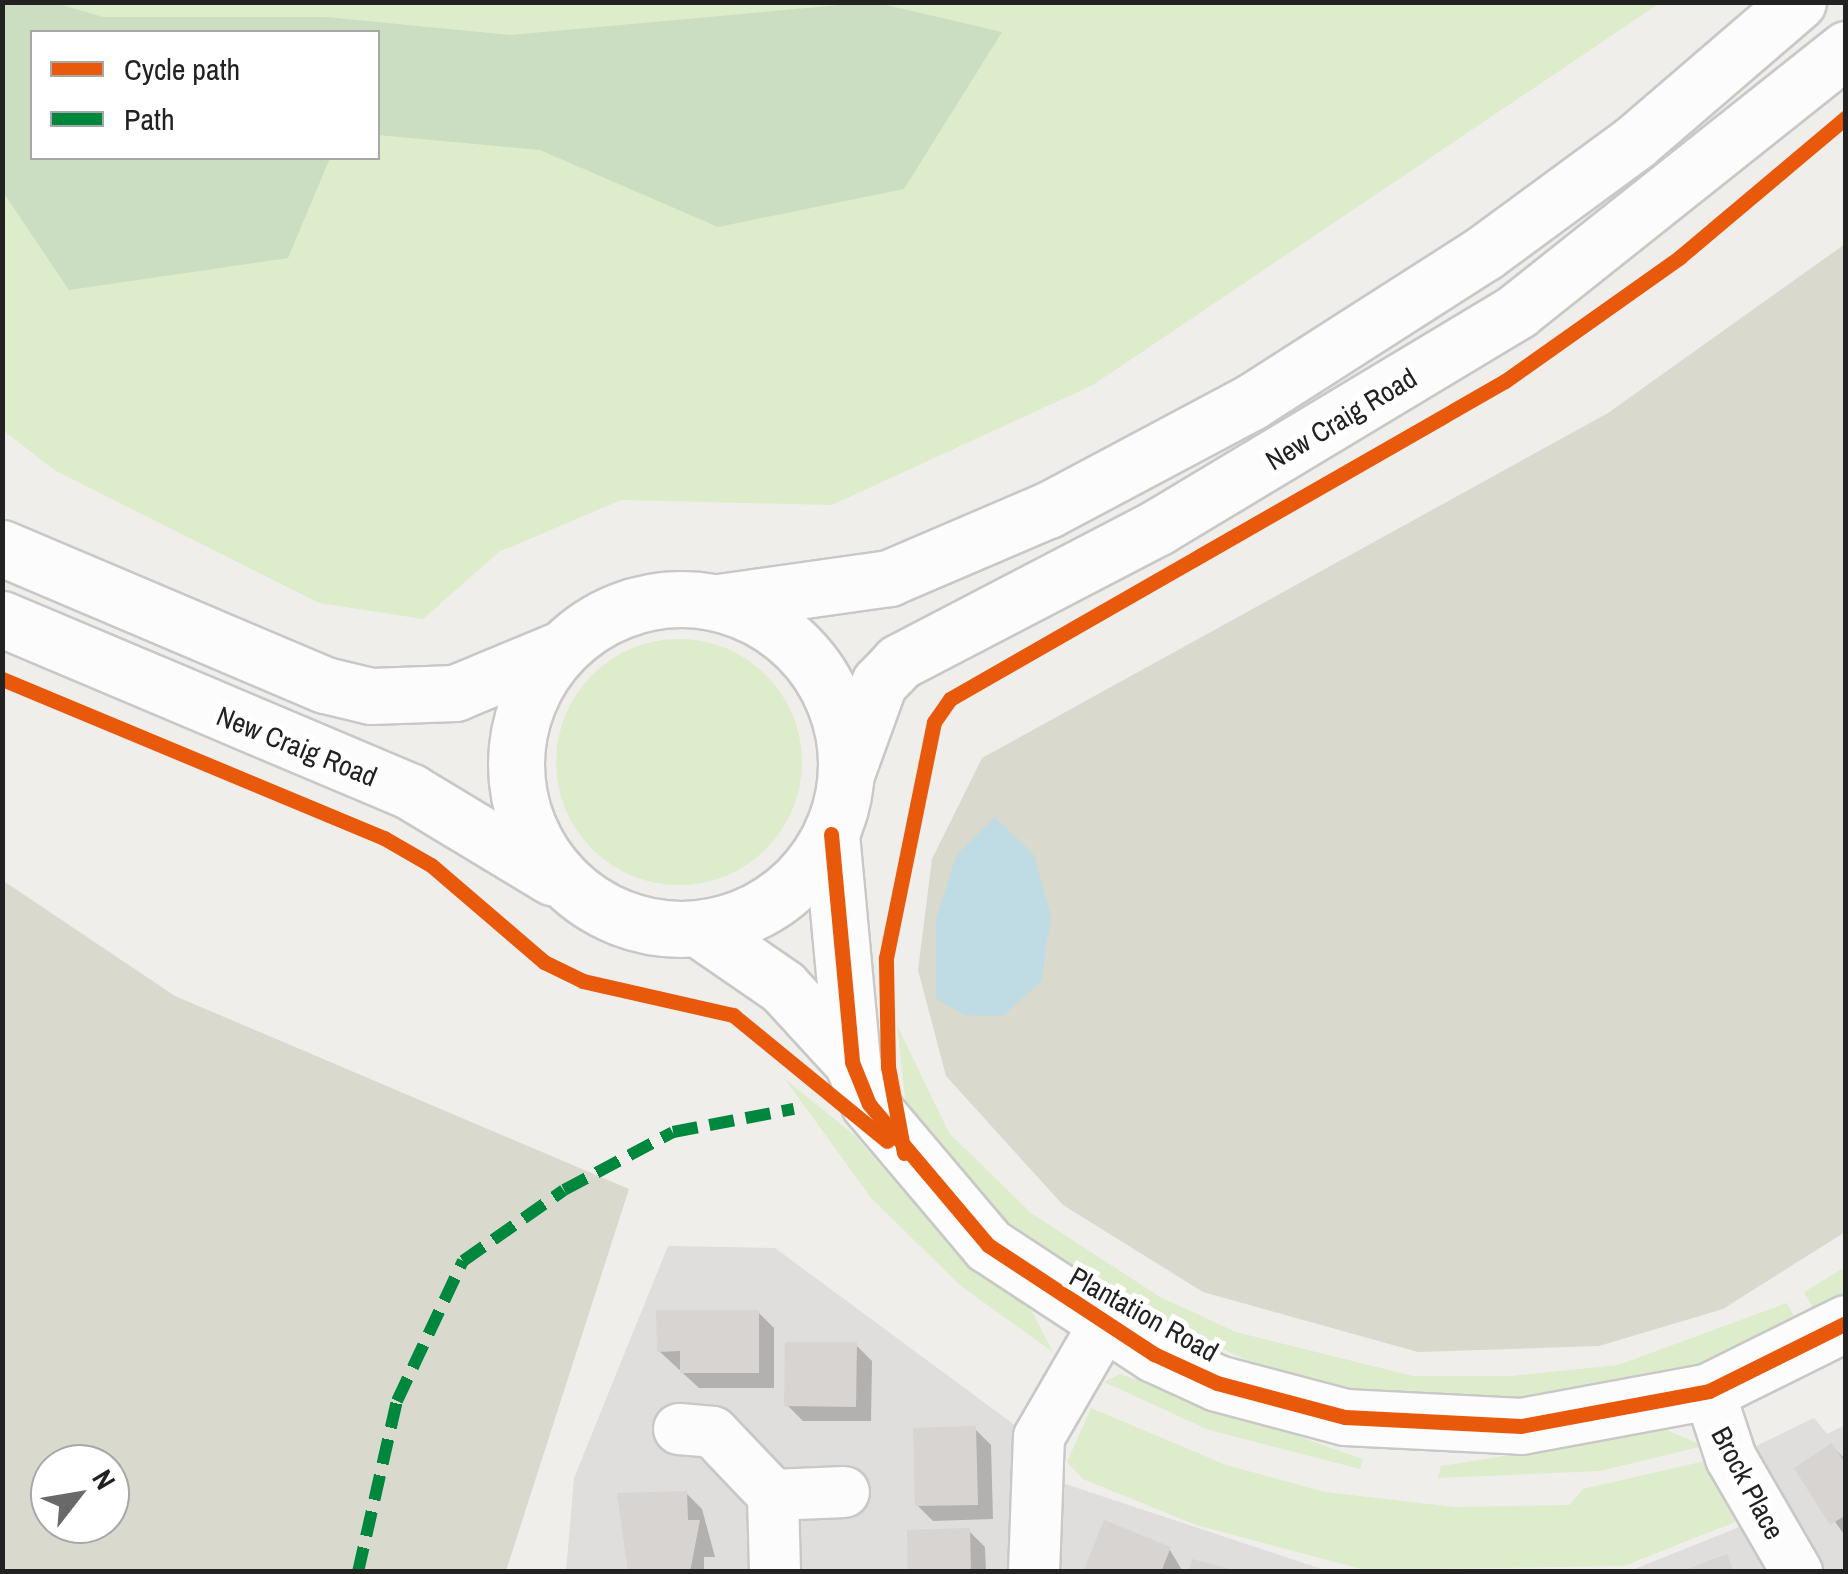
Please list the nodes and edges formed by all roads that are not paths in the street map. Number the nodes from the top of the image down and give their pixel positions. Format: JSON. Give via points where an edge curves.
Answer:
{"nodes":[{"id":1,"x":1798,"y":2,"type":"edge"},
{"id":2,"x":1846,"y":49,"type":"edge"},
{"id":3,"x":2,"y":548,"type":"edge"},
{"id":4,"x":719,"y":602,"type":"junction"},
{"id":5,"x":2,"y":619,"type":"edge"},
{"id":6,"x":559,"y":650,"type":"junction"},
{"id":7,"x":846,"y":772,"type":"junction"},
{"id":8,"x":832,"y":834,"type":"junction"},
{"id":9,"x":580,"y":896,"type":"junction"},
{"id":10,"x":699,"y":929,"type":"junction"},
{"id":11,"x":852,"y":1062,"type":"junction"},
{"id":12,"x":1846,"y":1322,"type":"edge"},
{"id":13,"x":1104,"y":1325,"type":"junction"},
{"id":14,"x":1709,"y":1390,"type":"junction"},
{"id":15,"x":679,"y":1429,"type":"dead end"},
{"id":16,"x":844,"y":1492,"type":"dead end"},
{"id":17,"x":773,"y":1495,"type":"junction"},
{"id":18,"x":775,"y":1572,"type":"edge"},
{"id":19,"x":1034,"y":1572,"type":"edge"},
{"id":20,"x":1798,"y":1572,"type":"edge"}],
"edges":[{"from":1,"to":4,"type":"street","via":[[1484,253],[1251,402],[1048,510],[889,578]]},
{"from":2,"to":7,"type":"street","name":"New Craig Road","via":[[1517,311],[1158,527],[900,662],[878,683]]},
{"from":3,"to":6,"type":"street","via":[[325,685],[371,696],[454,694]]},
{"from":4,"to":6,"type":"street","via":[[632,604]]},
{"from":4,"to":7,"type":"street","via":[[774,628],[826,683]]},
{"from":5,"to":9,"type":"street","name":"New Craig Road","via":[[410,792]]},
{"from":6,"to":9,"type":"street","via":[[532,688],[515,778],[548,863]]},
{"from":7,"to":8,"type":"street"},
{"from":8,"to":10,"type":"street","via":[[791,888],[763,908]]},
{"from":8,"to":11,"type":"street","name":"Plantation Road"},
{"from":9,"to":10,"type":"street","via":[[643,924]]},
{"from":10,"to":11,"type":"street","name":"Plantation Road","via":[[783,987]]},
{"from":11,"to":13,"type":"street","name":"Plantation Road","via":[[869,1104],[944,1203]]},
{"from":12,"to":14,"type":"street","name":"Plantation Road"},
{"from":13,"to":14,"type":"street","name":"Plantation Road","via":[[1217,1383],[1420,1426],[1583,1420]]},
{"from":13,"to":19,"type":"street","via":[[1039,1437]]},
{"from":14,"to":20,"type":"street","name":"Brock Place","via":[[1731,1458]]},
{"from":15,"to":17,"type":"street","via":[[713,1432]]},
{"from":16,"to":17,"type":"street"},
{"from":17,"to":18,"type":"street"}]}
